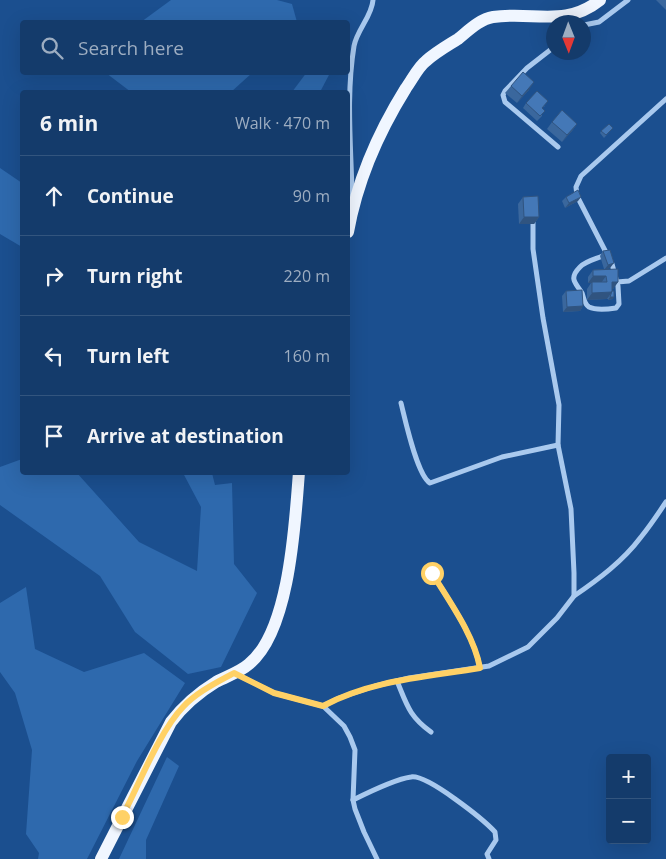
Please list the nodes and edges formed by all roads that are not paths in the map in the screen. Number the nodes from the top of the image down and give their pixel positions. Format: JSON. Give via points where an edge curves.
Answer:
{"nodes":[{"id":1,"x":373,"y":0,"type":"edge"},
{"id":2,"x":600,"y":0,"type":"edge"},
{"id":3,"x":628,"y":0,"type":"edge"},
{"id":4,"x":583,"y":11,"type":"junction"},
{"id":5,"x":584,"y":15,"type":"edge"},
{"id":6,"x":591,"y":23,"type":"edge"},
{"id":7,"x":546,"y":53,"type":"edge"},
{"id":8,"x":666,"y":100,"type":"edge"},
{"id":9,"x":558,"y":146,"type":"dead end"},
{"id":10,"x":353,"y":206,"type":"junction"},
{"id":11,"x":533,"y":209,"type":"edge"},
{"id":12,"x":350,"y":222,"type":"edge"},
{"id":13,"x":608,"y":254,"type":"junction"},
{"id":14,"x":666,"y":258,"type":"edge"},
{"id":15,"x":617,"y":282,"type":"junction"},
{"id":16,"x":401,"y":403,"type":"dead end"},
{"id":17,"x":558,"y":445,"type":"junction"},
{"id":18,"x":299,"y":475,"type":"edge"},
{"id":19,"x":666,"y":502,"type":"edge"},
{"id":20,"x":432,"y":573,"type":"dead end"},
{"id":21,"x":574,"y":596,"type":"junction"},
{"id":22,"x":480,"y":668,"type":"junction"},
{"id":23,"x":234,"y":673,"type":"junction"},
{"id":24,"x":398,"y":681,"type":"junction"},
{"id":25,"x":323,"y":706,"type":"junction"},
{"id":26,"x":431,"y":732,"type":"dead end"},
{"id":27,"x":353,"y":800,"type":"junction"},
{"id":28,"x":101,"y":859,"type":"edge"},
{"id":29,"x":377,"y":859,"type":"edge"},
{"id":30,"x":489,"y":859,"type":"edge"}],
"edges":[{"from":1,"to":10,"type":"street","via":[[355,44],[351,78]]},
{"from":2,"to":4,"type":"main road"},
{"from":3,"to":6,"type":"street","via":[[599,22]]},
{"from":4,"to":5,"type":"street"},
{"from":4,"to":10,"type":"main road","via":[[571,16],[517,14],[491,18],[425,62],[390,113],[373,148]]},
{"from":7,"to":9,"type":"street","via":[[527,68],[503,95],[505,102]]},
{"from":8,"to":13,"type":"street","via":[[577,183],[576,196]]},
{"from":10,"to":12,"type":"main road"},
{"from":11,"to":17,"type":"street","via":[[534,249],[558,405]]},
{"from":13,"to":15,"type":"street"},
{"from":13,"to":15,"type":"street","via":[[581,266],[574,283],[589,307],[614,308],[619,304]]},
{"from":14,"to":15,"type":"street","via":[[629,281]]},
{"from":16,"to":17,"type":"street","via":[[414,452],[425,480],[430,483],[502,458]]},
{"from":17,"to":21,"type":"street","via":[[570,509]]},
{"from":18,"to":23,"type":"main road","via":[[293,541],[282,601],[265,645],[249,664]]},
{"from":19,"to":21,"type":"street","via":[[622,559]]},
{"from":20,"to":22,"type":"street","via":[[454,608],[476,652]]},
{"from":21,"to":22,"type":"street","via":[[528,647]]},
{"from":22,"to":24,"type":"street"},
{"from":23,"to":25,"type":"street","via":[[274,693]]},
{"from":23,"to":28,"type":"main road","via":[[195,696],[171,722]]},
{"from":24,"to":25,"type":"street","via":[[339,698]]},
{"from":24,"to":26,"type":"street","via":[[411,714]]},
{"from":25,"to":27,"type":"street","via":[[344,726],[353,743],[356,759]]},
{"from":27,"to":29,"type":"street"},
{"from":27,"to":30,"type":"street","via":[[412,777],[420,778],[437,787],[495,832],[496,840],[487,854]]}]}
